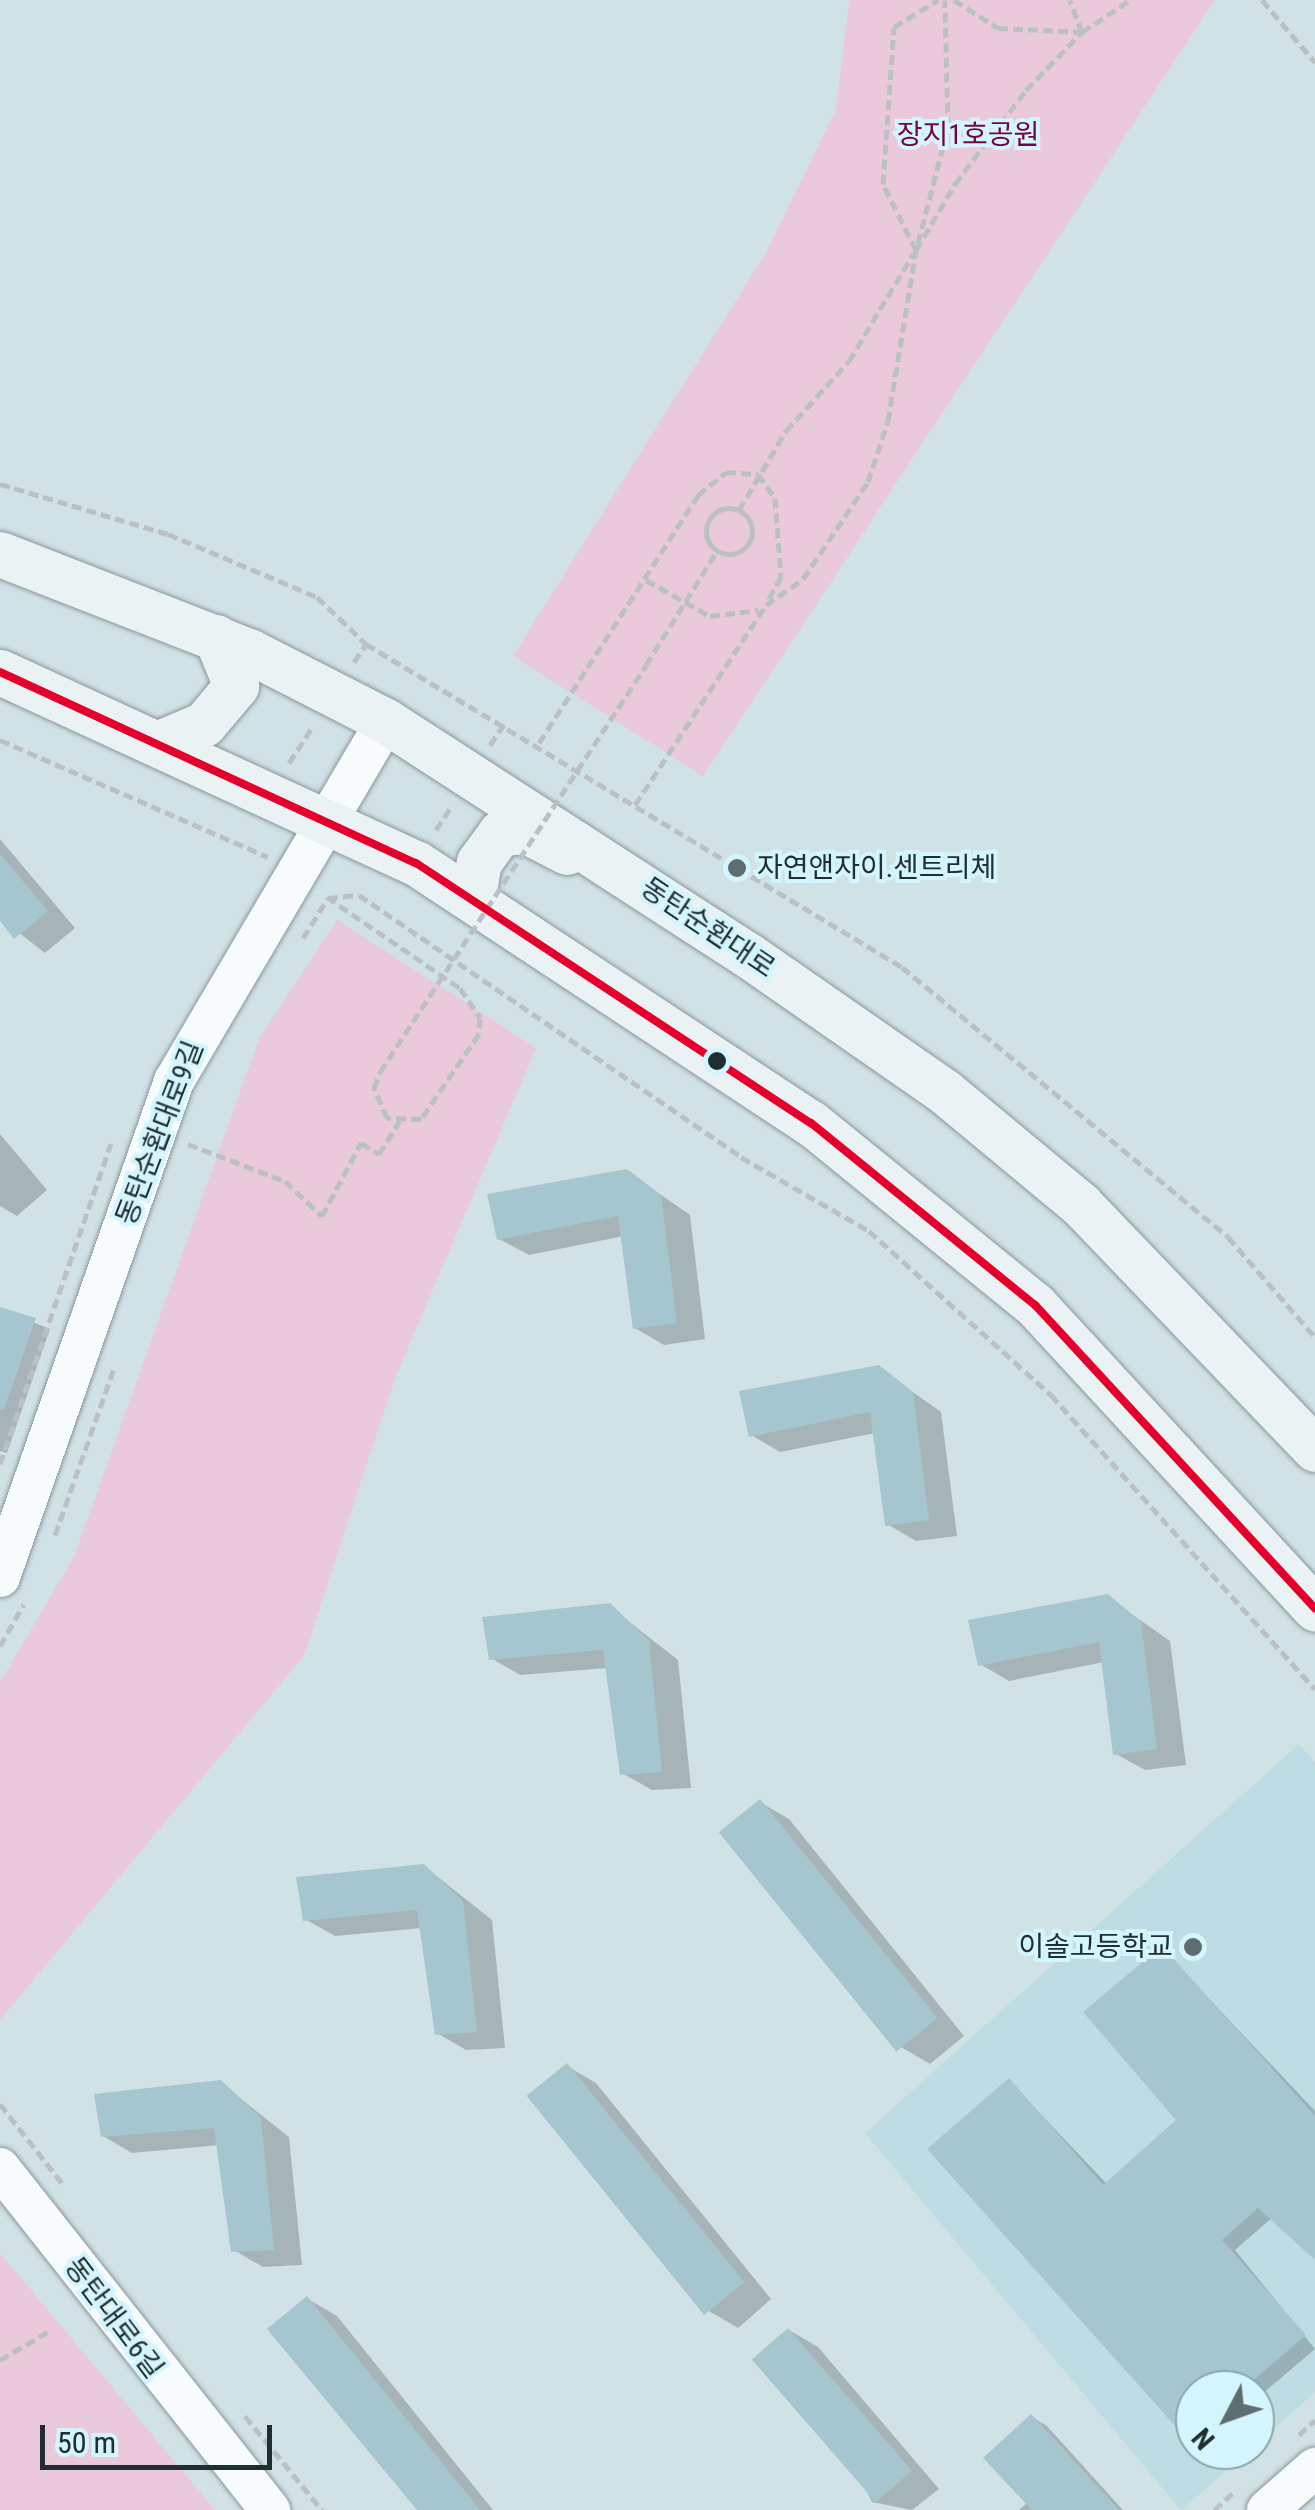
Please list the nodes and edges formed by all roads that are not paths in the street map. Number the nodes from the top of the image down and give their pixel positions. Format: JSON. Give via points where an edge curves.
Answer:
{"nodes":[{"id":1,"x":0,"y":554,"type":"edge"},
{"id":2,"x":216,"y":637,"type":"junction"},
{"id":3,"x":0,"y":672,"type":"edge"},
{"id":4,"x":386,"y":721,"type":"junction"},
{"id":5,"x":164,"y":741,"type":"junction"},
{"id":6,"x":332,"y":820,"type":"junction"},
{"id":7,"x":655,"y":892,"type":"junction"},
{"id":8,"x":473,"y":898,"type":"junction"},
{"id":9,"x":1315,"y":1449,"type":"edge"},
{"id":10,"x":15,"y":1585,"type":"edge"},
{"id":11,"x":1315,"y":1608,"type":"edge"},
{"id":12,"x":0,"y":2168,"type":"edge"},
{"id":13,"x":1315,"y":2468,"type":"edge"},
{"id":14,"x":270,"y":2510,"type":"edge"},
{"id":15,"x":1267,"y":2510,"type":"edge"}],
"edges":[{"from":1,"to":2,"type":"main road","name":"동탄순환대로"},
{"from":2,"to":4,"type":"main road","name":"동탄순환대로"},
{"from":2,"to":5,"type":"main road","via":[[236,686],[204,724]]},
{"from":3,"to":5,"type":"main road"},
{"from":4,"to":6,"type":"street","name":"동탄순환대로9길"},
{"from":4,"to":7,"type":"main road","name":"동탄순환대로"},
{"from":5,"to":6,"type":"main road"},
{"from":6,"to":8,"type":"main road"},
{"from":6,"to":10,"type":"street","name":"동탄순환대로9길","via":[[174,1082]]},
{"from":7,"to":8,"type":"main road","via":[[526,831],[500,833],[490,845]]},
{"from":7,"to":9,"type":"main road","name":"동탄순환대로","via":[[1014,1148],[1152,1272]]},
{"from":8,"to":11,"type":"main road","via":[[704,1048],[937,1220],[1109,1377]]},
{"from":12,"to":14,"type":"street","name":"동탄대로6길"},
{"from":13,"to":15,"type":"street"}]}
